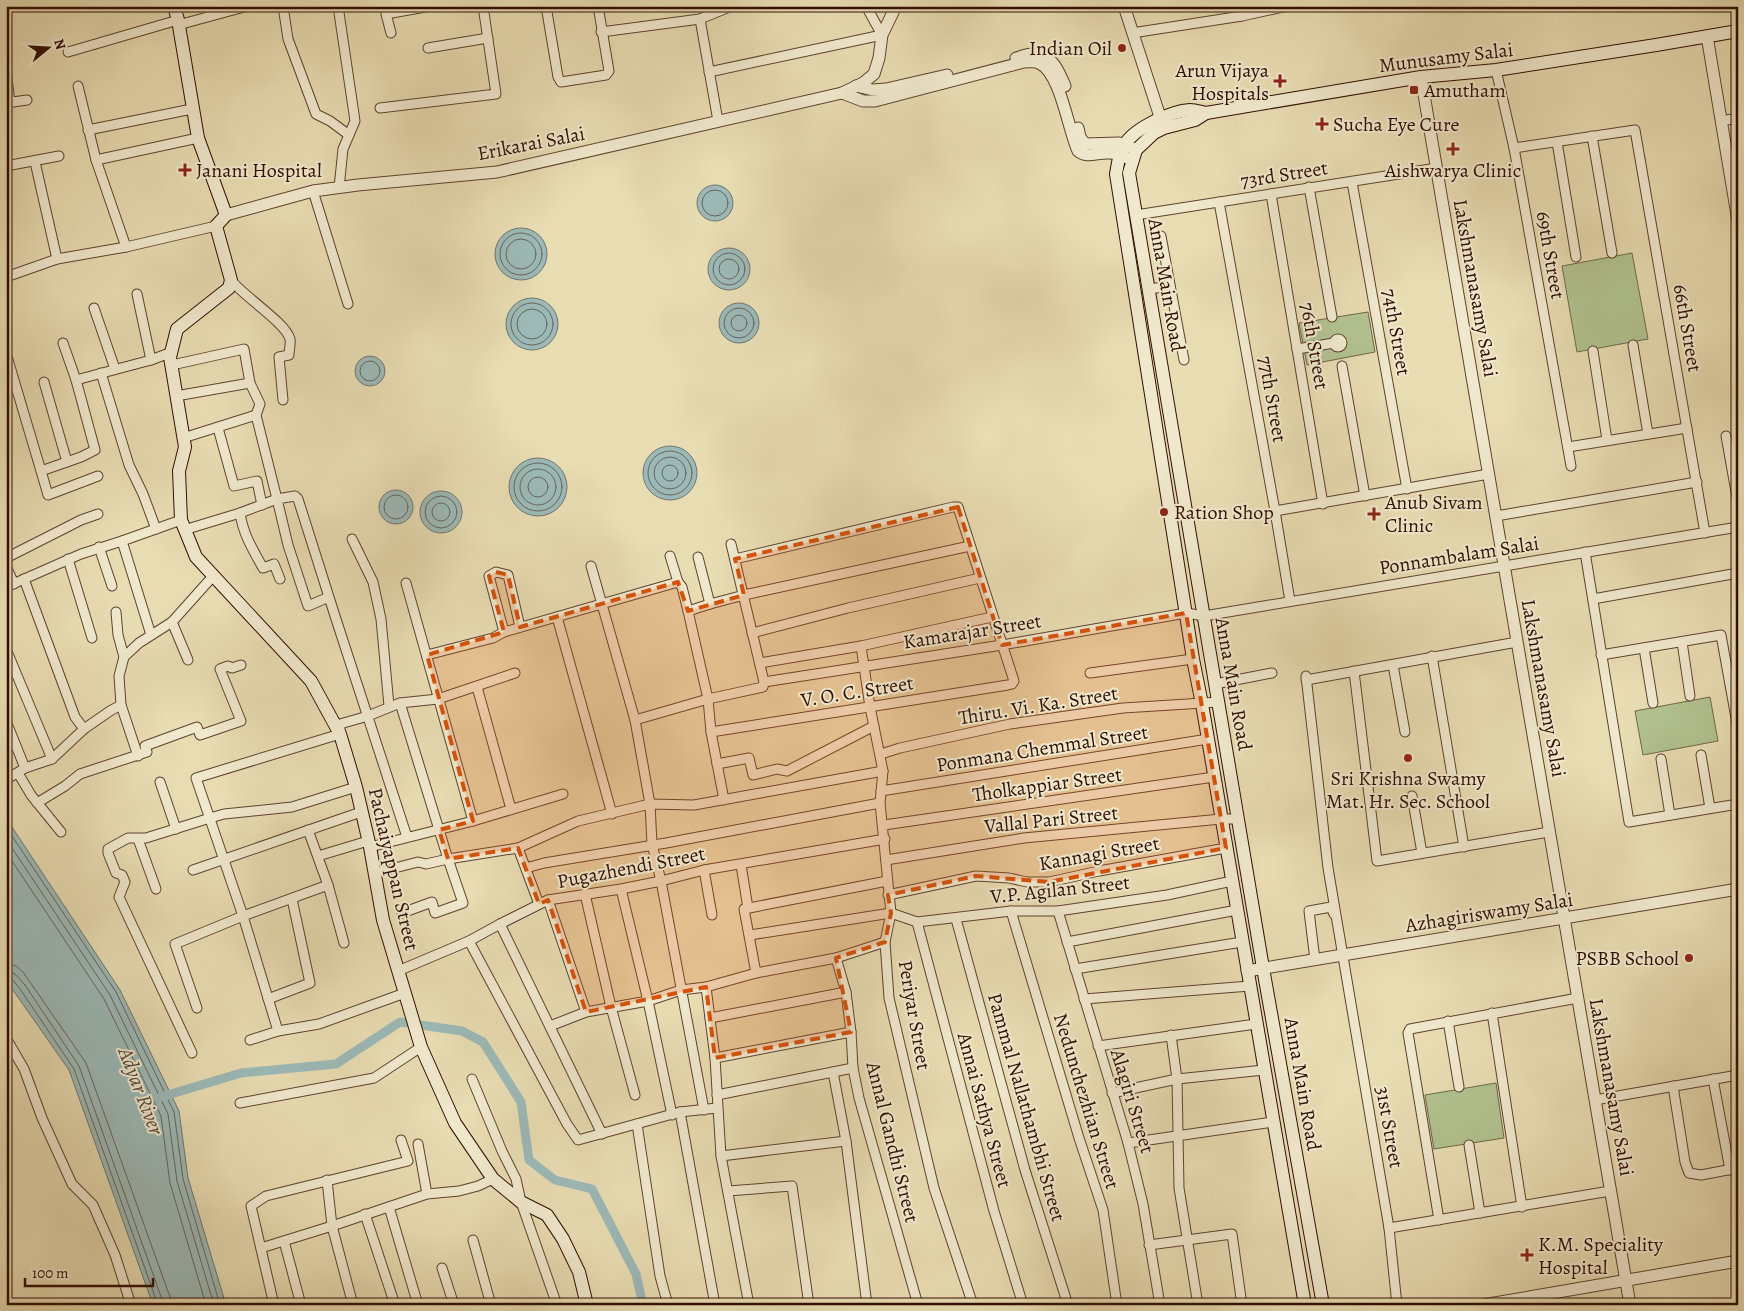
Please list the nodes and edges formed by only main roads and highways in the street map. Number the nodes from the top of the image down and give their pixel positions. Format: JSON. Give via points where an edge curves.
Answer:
{"nodes":[{"id":1,"x":174,"y":6,"type":"edge"},
{"id":2,"x":1738,"y":30,"type":"edge"},
{"id":3,"x":1162,"y":123,"type":"junction"},
{"id":4,"x":587,"y":1305,"type":"edge"},
{"id":5,"x":1305,"y":1305,"type":"edge"},
{"id":6,"x":1323,"y":1305,"type":"edge"}],
"edges":[{"from":1,"to":4,"type":"main road","name":"Pachaiyappan Street","via":[[198,138],[226,215],[216,226],[231,280],[228,288],[177,329],[172,359],[185,447],[179,472],[182,525],[196,557],[311,681],[340,734],[356,787],[383,920],[420,1045],[455,1122],[493,1180],[522,1202],[547,1215],[579,1272]]},
{"from":2,"to":3,"type":"main road","name":"Munusamy Salai","via":[[1206,113],[1190,110]]},
{"from":3,"to":5,"type":"main road","name":"Anna Main Road","via":[[1146,125],[1122,149],[1116,174],[1193,659]]},
{"from":3,"to":6,"type":"main road","name":"Anna Main Road","via":[[1134,155],[1129,173]]}]}
